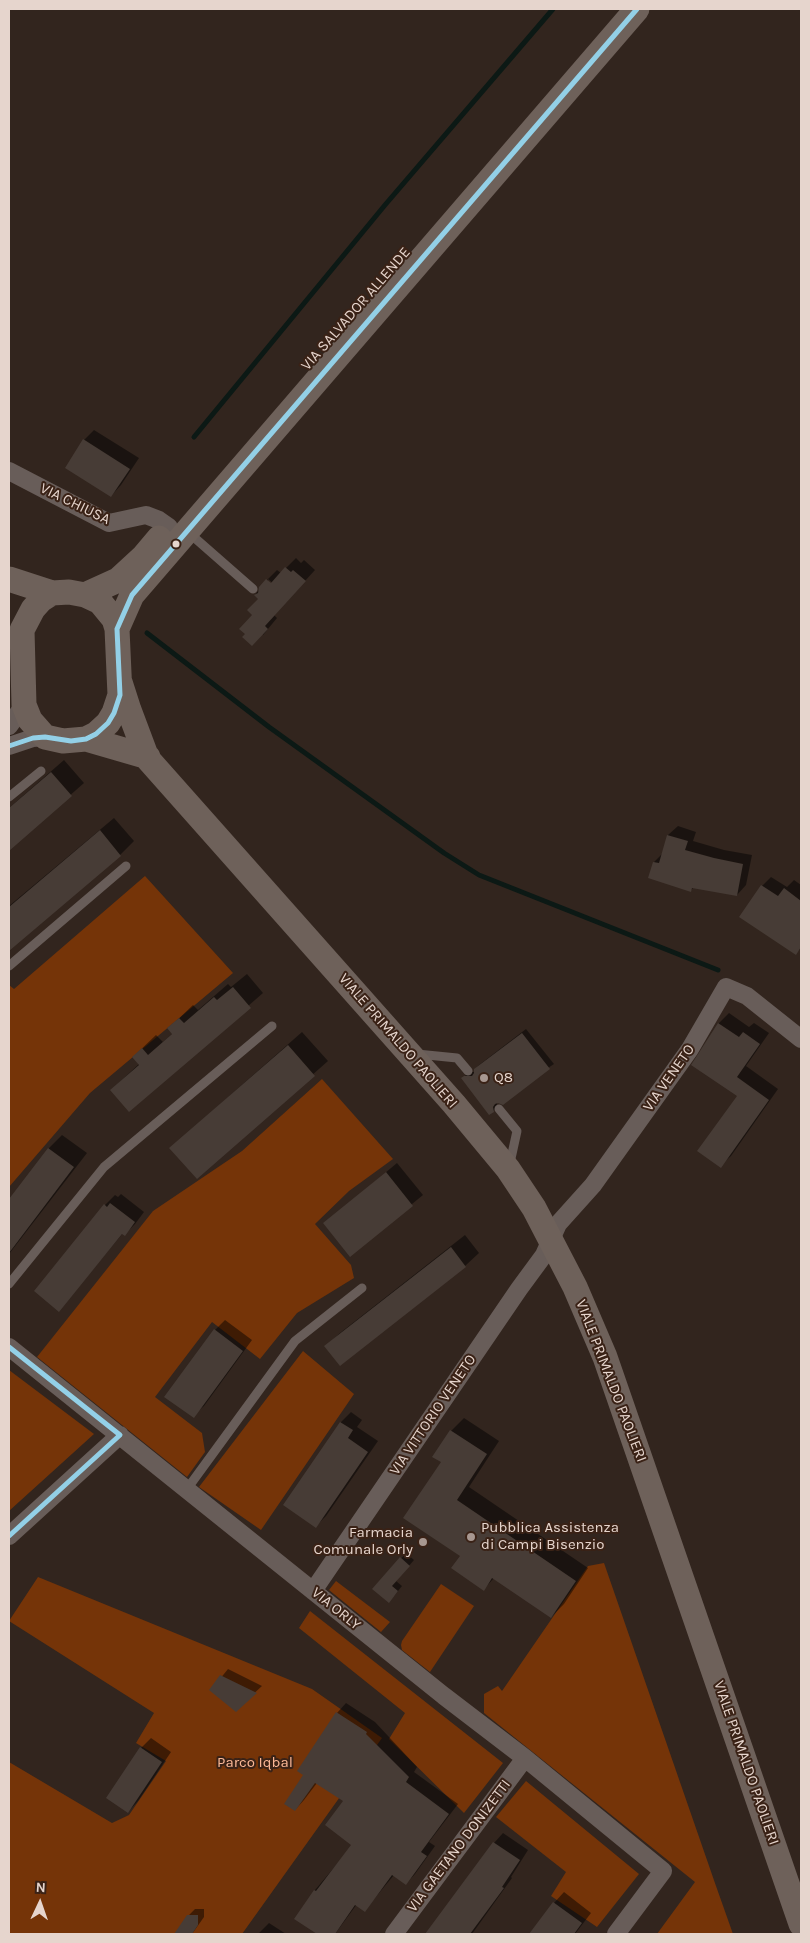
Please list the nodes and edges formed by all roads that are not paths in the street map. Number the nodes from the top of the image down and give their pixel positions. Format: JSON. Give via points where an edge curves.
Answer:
{"nodes":[{"id":1,"x":615,"y":9,"type":"edge"},
{"id":2,"x":637,"y":9,"type":"edge"},
{"id":3,"x":9,"y":471,"type":"edge"},
{"id":4,"x":178,"y":529,"type":"junction"},
{"id":5,"x":9,"y":579,"type":"edge"},
{"id":6,"x":253,"y":589,"type":"dead end"},
{"id":7,"x":52,"y":593,"type":"junction"},
{"id":8,"x":85,"y":595,"type":"junction"},
{"id":9,"x":9,"y":626,"type":"edge"},
{"id":10,"x":118,"y":629,"type":"junction"},
{"id":11,"x":22,"y":649,"type":"junction"},
{"id":12,"x":120,"y":682,"type":"junction"},
{"id":13,"x":24,"y":706,"type":"junction"},
{"id":14,"x":9,"y":726,"type":"edge"},
{"id":15,"x":45,"y":737,"type":"junction"},
{"id":16,"x":86,"y":739,"type":"junction"},
{"id":17,"x":9,"y":746,"type":"edge"},
{"id":18,"x":148,"y":757,"type":"junction"},
{"id":19,"x":41,"y":771,"type":"dead end"},
{"id":20,"x":9,"y":797,"type":"edge"},
{"id":21,"x":126,"y":866,"type":"dead end"},
{"id":22,"x":9,"y":966,"type":"edge"},
{"id":23,"x":272,"y":1026,"type":"dead end"},
{"id":24,"x":801,"y":1039,"type":"edge"},
{"id":25,"x":410,"y":1054,"type":"junction"},
{"id":26,"x":468,"y":1071,"type":"dead end"},
{"id":27,"x":499,"y":1110,"type":"dead end"},
{"id":28,"x":508,"y":1169,"type":"junction"},
{"id":29,"x":550,"y":1239,"type":"junction"},
{"id":30,"x":9,"y":1284,"type":"edge"},
{"id":31,"x":362,"y":1288,"type":"dead end"},
{"id":32,"x":9,"y":1347,"type":"edge"},
{"id":33,"x":120,"y":1435,"type":"junction"},
{"id":34,"x":187,"y":1489,"type":"junction"},
{"id":35,"x":9,"y":1536,"type":"edge"},
{"id":36,"x":313,"y":1591,"type":"junction"},
{"id":37,"x":526,"y":1758,"type":"junction"},
{"id":38,"x":801,"y":1924,"type":"edge"},
{"id":39,"x":394,"y":1934,"type":"edge"},
{"id":40,"x":616,"y":1934,"type":"edge"}],
"edges":[{"from":1,"to":4,"type":"main road","name":"VIA SALVADOR ALLENDE"},
{"from":2,"to":4,"type":"main road","name":"VIA SALVADOR ALLENDE"},
{"from":3,"to":4,"type":"street","name":"VIA CHIUSA","via":[[110,523],[146,515]]},
{"from":4,"to":6,"type":"lane"},
{"from":4,"to":8,"type":"main road","name":"VIA SALVADOR ALLENDE","via":[[118,580]]},
{"from":4,"to":10,"type":"main road","name":"VIA SALVADOR ALLENDE","via":[[132,595]]},
{"from":5,"to":7,"type":"main road","name":"VIALE PRIMALDO PAOLIERI"},
{"from":7,"to":8,"type":"main road","name":"VIALE PRIMALDO PAOLIERI"},
{"from":7,"to":11,"type":"main road","via":[[41,600],[30,614],[22,630]]},
{"from":8,"to":10,"type":"main road","name":"VIALE PRIMALDO PAOLIERI","via":[[105,607]]},
{"from":9,"to":11,"type":"main road"},
{"from":10,"to":12,"type":"main road","name":"VIALE PRIMALDO PAOLIERI"},
{"from":11,"to":13,"type":"main road"},
{"from":12,"to":16,"type":"main road","name":"VIALE PRIMALDO PAOLIERI","via":[[114,713],[102,729]]},
{"from":12,"to":18,"type":"main road","name":"VIALE PRIMALDO PAOLIERI"},
{"from":13,"to":14,"type":"street"},
{"from":13,"to":15,"type":"main road","via":[[30,720]]},
{"from":15,"to":16,"type":"main road","via":[[63,741]]},
{"from":15,"to":17,"type":"street"},
{"from":16,"to":18,"type":"main road"},
{"from":18,"to":25,"type":"main road","name":"VIALE PRIMALDO PAOLIERI"},
{"from":19,"to":20,"type":"lane"},
{"from":21,"to":22,"type":"lane"},
{"from":23,"to":30,"type":"lane","via":[[104,1167]]},
{"from":24,"to":29,"type":"street","name":"VIA VENETO","via":[[747,996],[726,987],[690,1049],[593,1185],[558,1224]]},
{"from":25,"to":26,"type":"lane","via":[[457,1058]]},
{"from":25,"to":28,"type":"main road","name":"VIALE PRIMALDO PAOLIERI"},
{"from":27,"to":28,"type":"lane","via":[[517,1131]]},
{"from":28,"to":29,"type":"main road","name":"VIALE PRIMALDO PAOLIERI"},
{"from":29,"to":36,"type":"street","name":"VIA VITTORIO VENETO","via":[[544,1254]]},
{"from":29,"to":38,"type":"main road","name":"VIALE PRIMALDO PAOLIERI","via":[[605,1357]]},
{"from":31,"to":34,"type":"lane","via":[[295,1341]]},
{"from":32,"to":33,"type":"street","name":"VIA ORLY"},
{"from":33,"to":34,"type":"street","name":"VIA ORLY"},
{"from":33,"to":35,"type":"street"},
{"from":34,"to":36,"type":"street","name":"VIA ORLY"},
{"from":36,"to":37,"type":"street","name":"VIA ORLY"},
{"from":37,"to":39,"type":"street","name":"VIA GAETANO DONIZETTI"},
{"from":37,"to":40,"type":"street","name":"VIA ORLY","via":[[663,1871]]}]}
